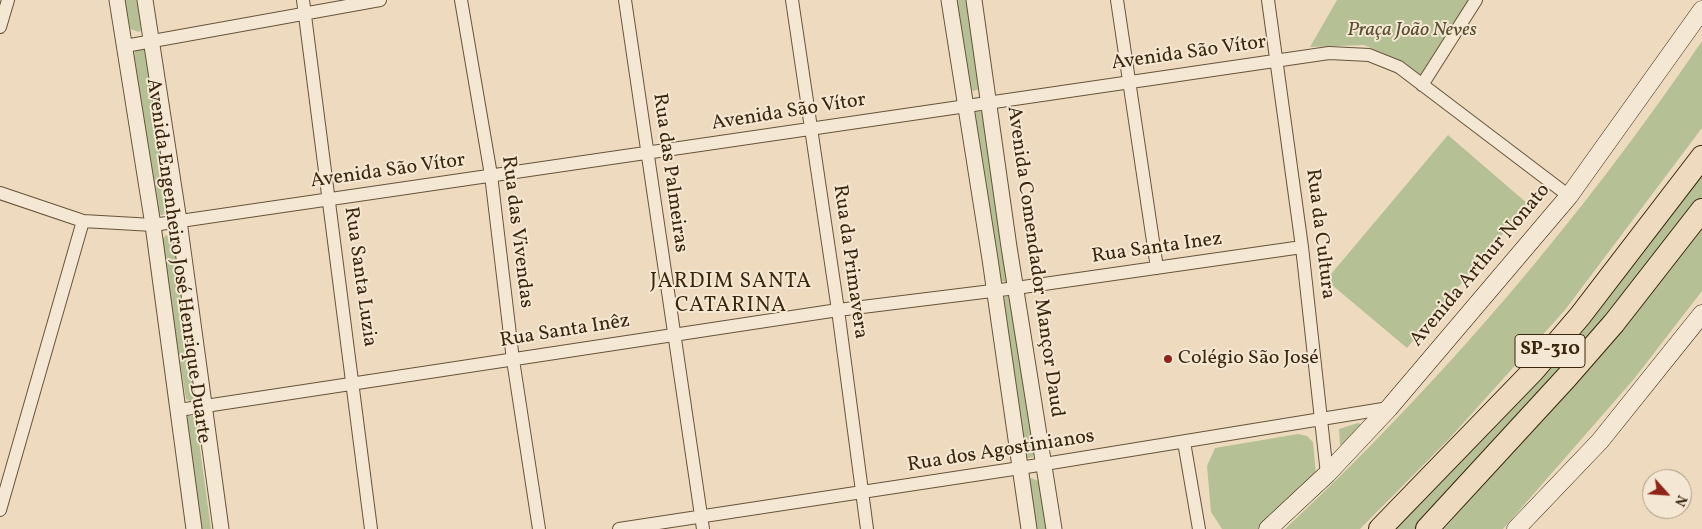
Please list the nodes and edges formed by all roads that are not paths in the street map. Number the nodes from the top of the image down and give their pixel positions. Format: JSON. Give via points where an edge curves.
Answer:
{"nodes":[{"id":1,"x":8,"y":0,"type":"edge"},
{"id":2,"x":116,"y":0,"type":"edge"},
{"id":3,"x":145,"y":0,"type":"edge"},
{"id":4,"x":302,"y":0,"type":"edge"},
{"id":5,"x":380,"y":0,"type":"edge"},
{"id":6,"x":461,"y":0,"type":"edge"},
{"id":7,"x":624,"y":0,"type":"edge"},
{"id":8,"x":792,"y":0,"type":"edge"},
{"id":9,"x":949,"y":0,"type":"edge"},
{"id":10,"x":974,"y":0,"type":"edge"},
{"id":11,"x":1117,"y":0,"type":"edge"},
{"id":12,"x":1268,"y":0,"type":"edge"},
{"id":13,"x":1476,"y":0,"type":"edge"},
{"id":14,"x":1702,"y":10,"type":"edge"},
{"id":15,"x":304,"y":13,"type":"junction"},
{"id":16,"x":0,"y":27,"type":"edge"},
{"id":17,"x":152,"y":41,"type":"junction"},
{"id":18,"x":125,"y":46,"type":"junction"},
{"id":19,"x":1277,"y":60,"type":"junction"},
{"id":20,"x":1128,"y":82,"type":"junction"},
{"id":21,"x":1422,"y":85,"type":"junction"},
{"id":22,"x":990,"y":102,"type":"junction"},
{"id":23,"x":966,"y":106,"type":"junction"},
{"id":24,"x":810,"y":128,"type":"junction"},
{"id":25,"x":648,"y":153,"type":"junction"},
{"id":26,"x":1702,"y":157,"type":"edge"},
{"id":27,"x":491,"y":176,"type":"junction"},
{"id":28,"x":0,"y":193,"type":"edge"},
{"id":29,"x":1569,"y":196,"type":"junction"},
{"id":30,"x":329,"y":199,"type":"junction"},
{"id":31,"x":1702,"y":210,"type":"edge"},
{"id":32,"x":83,"y":221,"type":"junction"},
{"id":33,"x":180,"y":221,"type":"junction"},
{"id":34,"x":153,"y":225,"type":"junction"},
{"id":35,"x":1302,"y":247,"type":"junction"},
{"id":36,"x":1157,"y":268,"type":"junction"},
{"id":37,"x":1016,"y":288,"type":"junction"},
{"id":38,"x":995,"y":290,"type":"junction"},
{"id":39,"x":838,"y":310,"type":"junction"},
{"id":40,"x":1702,"y":314,"type":"edge"},
{"id":41,"x":674,"y":334,"type":"junction"},
{"id":42,"x":513,"y":360,"type":"junction"},
{"id":43,"x":354,"y":384,"type":"junction"},
{"id":44,"x":206,"y":404,"type":"junction"},
{"id":45,"x":1389,"y":408,"type":"junction"},
{"id":46,"x":179,"y":410,"type":"junction"},
{"id":47,"x":1323,"y":420,"type":"junction"},
{"id":48,"x":1184,"y":442,"type":"junction"},
{"id":49,"x":1044,"y":464,"type":"junction"},
{"id":50,"x":1020,"y":468,"type":"junction"},
{"id":51,"x":1327,"y":474,"type":"junction"},
{"id":52,"x":5,"y":477,"type":"edge"},
{"id":53,"x":862,"y":492,"type":"junction"},
{"id":54,"x":0,"y":510,"type":"edge"},
{"id":55,"x":702,"y":523,"type":"edge"},
{"id":56,"x":194,"y":529,"type":"edge"},
{"id":57,"x":221,"y":529,"type":"edge"},
{"id":58,"x":371,"y":529,"type":"edge"},
{"id":59,"x":538,"y":529,"type":"edge"},
{"id":60,"x":619,"y":529,"type":"edge"},
{"id":61,"x":867,"y":529,"type":"edge"},
{"id":62,"x":1029,"y":529,"type":"edge"},
{"id":63,"x":1054,"y":529,"type":"edge"},
{"id":64,"x":1199,"y":529,"type":"edge"},
{"id":65,"x":1268,"y":529,"type":"edge"},
{"id":66,"x":1380,"y":529,"type":"edge"},
{"id":67,"x":1426,"y":529,"type":"edge"},
{"id":68,"x":1516,"y":529,"type":"edge"}],
"edges":[{"from":1,"to":16,"type":"street"},
{"from":2,"to":18,"type":"street","name":"Avenida Engenheiro José Henrique Duarte"},
{"from":3,"to":17,"type":"street","name":"Avenida Engenheiro José Henrique Duarte"},
{"from":4,"to":15,"type":"street","name":"Rua Santa Luzia"},
{"from":5,"to":15,"type":"street"},
{"from":6,"to":27,"type":"street","name":"Rua das Vivendas"},
{"from":7,"to":25,"type":"street","name":"Rua das Palmeiras"},
{"from":8,"to":24,"type":"street","name":"Rua da Primavera"},
{"from":9,"to":23,"type":"street"},
{"from":10,"to":22,"type":"street","name":"Avenida Comendador Mançor Daud"},
{"from":11,"to":20,"type":"street"},
{"from":12,"to":19,"type":"street","name":"Rua da Cultura"},
{"from":13,"to":21,"type":"street"},
{"from":14,"to":29,"type":"main road","name":"Avenida Arthur Nonato"},
{"from":15,"to":17,"type":"street"},
{"from":15,"to":30,"type":"street","name":"Rua Santa Luzia"},
{"from":17,"to":18,"type":"street"},
{"from":17,"to":33,"type":"street","name":"Avenida Engenheiro José Henrique Duarte"},
{"from":18,"to":34,"type":"street","name":"Avenida Engenheiro José Henrique Duarte"},
{"from":19,"to":20,"type":"street","name":"Avenida São Vítor"},
{"from":19,"to":21,"type":"street","name":"Avenida São Vítor","via":[[1329,53],[1369,55],[1399,67]]},
{"from":19,"to":35,"type":"street","name":"Rua da Cultura"},
{"from":20,"to":22,"type":"street","name":"Avenida São Vítor"},
{"from":20,"to":36,"type":"street"},
{"from":21,"to":29,"type":"street","name":"Avenida São Vítor"},
{"from":22,"to":23,"type":"street","name":"Avenida São Vítor"},
{"from":22,"to":37,"type":"street","name":"Avenida Comendador Mançor Daud"},
{"from":23,"to":24,"type":"street","name":"Avenida São Vítor"},
{"from":23,"to":38,"type":"street"},
{"from":24,"to":25,"type":"street","name":"Avenida São Vítor"},
{"from":24,"to":39,"type":"street","name":"Rua da Primavera"},
{"from":25,"to":27,"type":"street","name":"Avenida São Vítor"},
{"from":25,"to":41,"type":"street","name":"Rua das Palmeiras"},
{"from":26,"to":66,"type":"highway","number":"SP-310","via":[[1580,316]]},
{"from":27,"to":30,"type":"street","name":"Avenida São Vítor"},
{"from":27,"to":42,"type":"street","name":"Rua das Vivendas"},
{"from":28,"to":32,"type":"street","name":"Avenida São Vítor"},
{"from":29,"to":45,"type":"main road","name":"Avenida Arthur Nonato"},
{"from":30,"to":33,"type":"street","name":"Avenida São Vítor"},
{"from":30,"to":43,"type":"street","name":"Rua Santa Luzia"},
{"from":31,"to":67,"type":"highway","number":"SP-310","via":[[1566,378]]},
{"from":32,"to":34,"type":"street","name":"Avenida São Vítor"},
{"from":32,"to":52,"type":"street"},
{"from":33,"to":34,"type":"street","name":"Avenida São Vítor"},
{"from":33,"to":44,"type":"street","name":"Avenida Engenheiro José Henrique Duarte"},
{"from":34,"to":46,"type":"street","name":"Avenida Engenheiro José Henrique Duarte"},
{"from":35,"to":36,"type":"street","name":"Rua Santa Inez"},
{"from":35,"to":47,"type":"street","name":"Rua da Cultura"},
{"from":36,"to":37,"type":"street","name":"Rua Santa Inez"},
{"from":37,"to":38,"type":"street","name":"Rua Santa Inêz"},
{"from":37,"to":49,"type":"street","name":"Avenida Comendador Mançor Daud"},
{"from":38,"to":39,"type":"street","name":"Rua Santa Inêz"},
{"from":38,"to":50,"type":"street"},
{"from":39,"to":41,"type":"street","name":"Rua Santa Inêz"},
{"from":39,"to":53,"type":"street","name":"Rua da Primavera"},
{"from":40,"to":68,"type":"main road","via":[[1600,441]]},
{"from":41,"to":42,"type":"street","name":"Rua Santa Inêz"},
{"from":41,"to":55,"type":"street","name":"Rua das Palmeiras"},
{"from":42,"to":43,"type":"street","name":"Rua Santa Inêz"},
{"from":42,"to":59,"type":"street","name":"Rua das Vivendas"},
{"from":43,"to":44,"type":"street","name":"Rua Santa Inêz"},
{"from":43,"to":58,"type":"street","name":"Rua Santa Luzia"},
{"from":44,"to":46,"type":"street","name":"Rua Santa Inêz"},
{"from":44,"to":57,"type":"street","name":"Avenida Engenheiro José Henrique Duarte"},
{"from":45,"to":47,"type":"street","name":"Rua dos Agostinianos"},
{"from":45,"to":51,"type":"main road","name":"Avenida Arthur Nonato"},
{"from":46,"to":56,"type":"street","name":"Avenida Engenheiro José Henrique Duarte"},
{"from":47,"to":48,"type":"street","name":"Rua dos Agostinianos"},
{"from":47,"to":51,"type":"street","name":"Rua da Cultura"},
{"from":48,"to":49,"type":"street","name":"Rua dos Agostinianos"},
{"from":48,"to":64,"type":"street"},
{"from":49,"to":50,"type":"street","name":"Rua dos Agostinianos"},
{"from":49,"to":63,"type":"street","name":"Avenida Comendador Mançor Daud"},
{"from":50,"to":53,"type":"street","name":"Rua dos Agostinianos"},
{"from":50,"to":62,"type":"street"},
{"from":51,"to":65,"type":"main road","name":"Avenida Arthur Nonato"},
{"from":52,"to":54,"type":"street"},
{"from":53,"to":55,"type":"street","name":"Rua dos Agostinianos"},
{"from":53,"to":61,"type":"street","name":"Rua da Primavera"},
{"from":55,"to":60,"type":"street","name":"Rua dos Agostinianos"}]}
